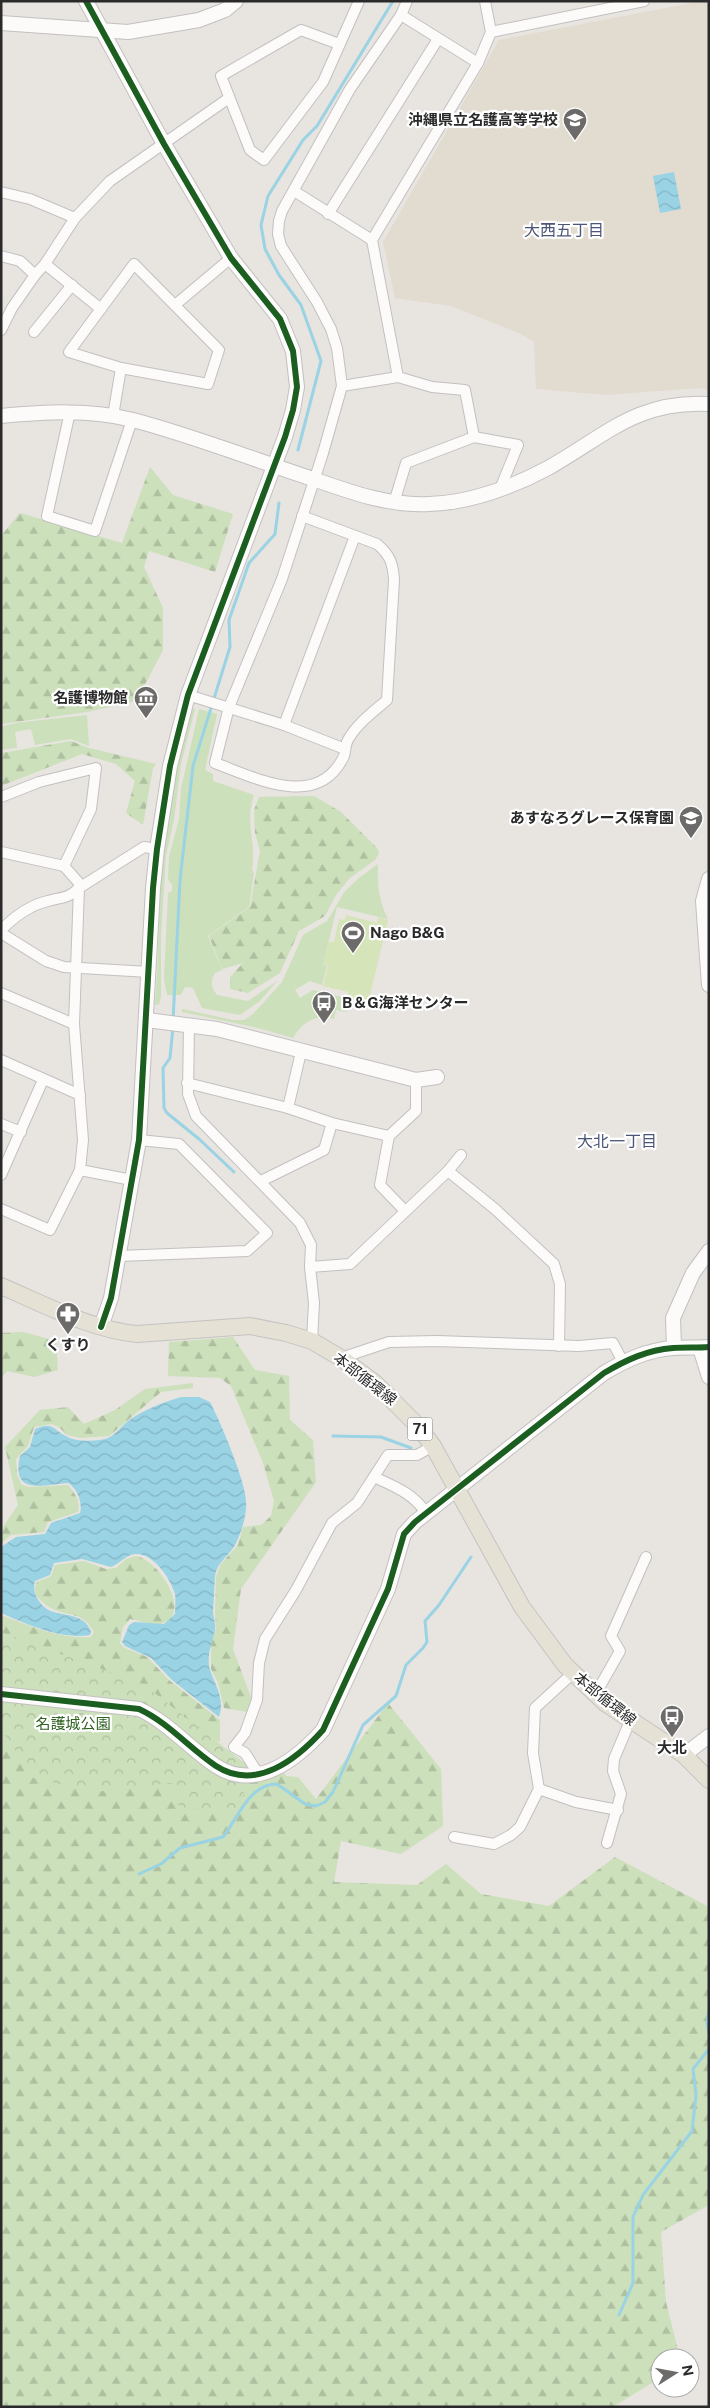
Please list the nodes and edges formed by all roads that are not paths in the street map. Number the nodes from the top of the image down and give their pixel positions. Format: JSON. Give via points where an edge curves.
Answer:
{"nodes":[{"id":1,"x":86,"y":1,"type":"edge"},
{"id":2,"x":236,"y":1,"type":"edge"},
{"id":3,"x":359,"y":1,"type":"edge"},
{"id":4,"x":407,"y":1,"type":"edge"},
{"id":5,"x":485,"y":1,"type":"edge"},
{"id":6,"x":644,"y":1,"type":"edge"},
{"id":7,"x":612,"y":4,"type":"edge"},
{"id":8,"x":401,"y":14,"type":"junction"},
{"id":9,"x":1,"y":23,"type":"edge"},
{"id":10,"x":102,"y":31,"type":"junction"},
{"id":11,"x":491,"y":32,"type":"junction"},
{"id":12,"x":438,"y":39,"type":"junction"},
{"id":13,"x":339,"y":44,"type":"junction"},
{"id":14,"x":478,"y":63,"type":"junction"},
{"id":15,"x":229,"y":98,"type":"junction"},
{"id":16,"x":164,"y":144,"type":"junction"},
{"id":17,"x":294,"y":191,"type":"junction"},
{"id":18,"x":1,"y":192,"type":"edge"},
{"id":19,"x":328,"y":214,"type":"junction"},
{"id":20,"x":75,"y":218,"type":"junction"},
{"id":21,"x":372,"y":240,"type":"junction"},
{"id":22,"x":1,"y":256,"type":"edge"},
{"id":23,"x":231,"y":258,"type":"junction"},
{"id":24,"x":45,"y":264,"type":"junction"},
{"id":25,"x":35,"y":275,"type":"junction"},
{"id":26,"x":72,"y":285,"type":"junction"},
{"id":27,"x":175,"y":305,"type":"junction"},
{"id":28,"x":101,"y":309,"type":"junction"},
{"id":29,"x":1,"y":328,"type":"edge"},
{"id":30,"x":34,"y":332,"type":"dead end"},
{"id":31,"x":121,"y":368,"type":"junction"},
{"id":32,"x":398,"y":377,"type":"junction"},
{"id":33,"x":342,"y":386,"type":"junction"},
{"id":34,"x":709,"y":404,"type":"edge"},
{"id":35,"x":70,"y":412,"type":"junction"},
{"id":36,"x":1,"y":416,"type":"edge"},
{"id":37,"x":112,"y":416,"type":"junction"},
{"id":38,"x":132,"y":420,"type":"junction"},
{"id":39,"x":474,"y":437,"type":"junction"},
{"id":40,"x":272,"y":467,"type":"junction"},
{"id":41,"x":314,"y":480,"type":"junction"},
{"id":42,"x":500,"y":489,"type":"junction"},
{"id":43,"x":394,"y":503,"type":"junction"},
{"id":44,"x":302,"y":516,"type":"junction"},
{"id":45,"x":355,"y":536,"type":"junction"},
{"id":46,"x":188,"y":695,"type":"junction"},
{"id":47,"x":229,"y":707,"type":"junction"},
{"id":48,"x":284,"y":725,"type":"junction"},
{"id":49,"x":345,"y":749,"type":"junction"},
{"id":50,"x":1,"y":797,"type":"edge"},
{"id":51,"x":157,"y":849,"type":"junction"},
{"id":52,"x":1,"y":852,"type":"edge"},
{"id":53,"x":64,"y":866,"type":"junction"},
{"id":54,"x":709,"y":878,"type":"edge"},
{"id":55,"x":79,"y":888,"type":"junction"},
{"id":56,"x":1,"y":931,"type":"edge"},
{"id":57,"x":75,"y":966,"type":"junction"},
{"id":58,"x":149,"y":972,"type":"junction"},
{"id":59,"x":709,"y":985,"type":"edge"},
{"id":60,"x":1,"y":993,"type":"edge"},
{"id":61,"x":153,"y":1020,"type":"junction"},
{"id":62,"x":74,"y":1024,"type":"junction"},
{"id":63,"x":185,"y":1024,"type":"junction"},
{"id":64,"x":301,"y":1052,"type":"junction"},
{"id":65,"x":1,"y":1060,"type":"edge"},
{"id":66,"x":438,"y":1077,"type":"dead end"},
{"id":67,"x":43,"y":1080,"type":"junction"},
{"id":68,"x":416,"y":1080,"type":"junction"},
{"id":69,"x":187,"y":1083,"type":"junction"},
{"id":70,"x":80,"y":1095,"type":"junction"},
{"id":71,"x":288,"y":1108,"type":"junction"},
{"id":72,"x":332,"y":1123,"type":"junction"},
{"id":73,"x":1,"y":1124,"type":"edge"},
{"id":74,"x":21,"y":1132,"type":"junction"},
{"id":75,"x":389,"y":1136,"type":"junction"},
{"id":76,"x":139,"y":1140,"type":"junction"},
{"id":77,"x":461,"y":1155,"type":"dead end"},
{"id":78,"x":80,"y":1170,"type":"junction"},
{"id":79,"x":448,"y":1171,"type":"junction"},
{"id":80,"x":1,"y":1174,"type":"edge"},
{"id":81,"x":132,"y":1180,"type":"junction"},
{"id":82,"x":261,"y":1182,"type":"junction"},
{"id":83,"x":1,"y":1209,"type":"edge"},
{"id":84,"x":406,"y":1211,"type":"junction"},
{"id":85,"x":709,"y":1251,"type":"edge"},
{"id":86,"x":119,"y":1256,"type":"junction"},
{"id":87,"x":310,"y":1267,"type":"junction"},
{"id":88,"x":1,"y":1286,"type":"edge"},
{"id":89,"x":101,"y":1327,"type":"junction"},
{"id":90,"x":312,"y":1341,"type":"junction"},
{"id":91,"x":559,"y":1346,"type":"junction"},
{"id":92,"x":704,"y":1347,"type":"edge"},
{"id":93,"x":674,"y":1348,"type":"junction"},
{"id":94,"x":341,"y":1358,"type":"junction"},
{"id":95,"x":623,"y":1362,"type":"junction"},
{"id":96,"x":709,"y":1377,"type":"edge"},
{"id":97,"x":433,"y":1446,"type":"junction"},
{"id":98,"x":374,"y":1477,"type":"junction"},
{"id":99,"x":458,"y":1490,"type":"junction"},
{"id":100,"x":426,"y":1513,"type":"junction"},
{"id":101,"x":646,"y":1557,"type":"dead end"},
{"id":102,"x":572,"y":1674,"type":"junction"},
{"id":103,"x":1,"y":1694,"type":"edge"},
{"id":104,"x":595,"y":1695,"type":"junction"},
{"id":105,"x":630,"y":1721,"type":"junction"},
{"id":106,"x":709,"y":1736,"type":"edge"},
{"id":107,"x":684,"y":1755,"type":"junction"},
{"id":108,"x":259,"y":1774,"type":"junction"},
{"id":109,"x":709,"y":1780,"type":"edge"},
{"id":110,"x":539,"y":1789,"type":"junction"},
{"id":111,"x":618,"y":1810,"type":"junction"},
{"id":112,"x":454,"y":1837,"type":"dead end"},
{"id":113,"x":607,"y":1843,"type":"dead end"}],
"edges":[{"from":1,"to":10,"type":"street"},
{"from":2,"to":10,"type":"street","via":[[225,10],[199,20],[128,32]]},
{"from":3,"to":13,"type":"street"},
{"from":4,"to":8,"type":"street"},
{"from":5,"to":11,"type":"street"},
{"from":6,"to":7,"type":"street"},
{"from":7,"to":11,"type":"street"},
{"from":8,"to":12,"type":"street"},
{"from":8,"to":17,"type":"street","via":[[350,89]]},
{"from":9,"to":10,"type":"street"},
{"from":10,"to":16,"type":"street"},
{"from":11,"to":14,"type":"street"},
{"from":12,"to":14,"type":"street"},
{"from":12,"to":19,"type":"street"},
{"from":13,"to":15,"type":"street","via":[[301,30],[221,76]]},
{"from":13,"to":15,"type":"street","via":[[323,82],[264,160],[250,150]]},
{"from":14,"to":21,"type":"street"},
{"from":15,"to":16,"type":"street"},
{"from":16,"to":20,"type":"street","via":[[110,181]]},
{"from":16,"to":23,"type":"street"},
{"from":17,"to":19,"type":"street"},
{"from":17,"to":33,"type":"street","via":[[282,211],[278,234],[281,246],[317,302],[330,329],[337,348]]},
{"from":18,"to":20,"type":"street","via":[[30,198]]},
{"from":19,"to":21,"type":"street"},
{"from":20,"to":24,"type":"street"},
{"from":21,"to":32,"type":"street"},
{"from":22,"to":25,"type":"street","via":[[20,261]]},
{"from":23,"to":27,"type":"street"},
{"from":23,"to":40,"type":"street","via":[[280,319],[293,351],[297,387],[293,410]]},
{"from":24,"to":25,"type":"street"},
{"from":24,"to":26,"type":"street"},
{"from":25,"to":29,"type":"street"},
{"from":26,"to":28,"type":"street"},
{"from":26,"to":30,"type":"street"},
{"from":27,"to":28,"type":"street","via":[[134,264]]},
{"from":27,"to":31,"type":"street","via":[[219,350],[208,384]]},
{"from":28,"to":31,"type":"street","via":[[69,352]]},
{"from":31,"to":37,"type":"street"},
{"from":32,"to":33,"type":"street"},
{"from":32,"to":39,"type":"street","via":[[432,387],[465,390]]},
{"from":33,"to":41,"type":"street"},
{"from":34,"to":42,"type":"street","via":[[685,403],[647,411],[616,425],[549,468]]},
{"from":35,"to":36,"type":"street"},
{"from":35,"to":37,"type":"street"},
{"from":35,"to":38,"type":"street","via":[[47,516],[95,531]]},
{"from":37,"to":38,"type":"street"},
{"from":38,"to":40,"type":"street"},
{"from":39,"to":42,"type":"street","via":[[518,445]]},
{"from":39,"to":43,"type":"street","via":[[406,463]]},
{"from":40,"to":41,"type":"street"},
{"from":40,"to":46,"type":"street"},
{"from":41,"to":43,"type":"street"},
{"from":41,"to":44,"type":"street"},
{"from":42,"to":43,"type":"street","via":[[444,503]]},
{"from":44,"to":45,"type":"street"},
{"from":44,"to":47,"type":"street","via":[[282,579]]},
{"from":45,"to":48,"type":"street"},
{"from":45,"to":49,"type":"street","via":[[385,551],[393,562],[394,580],[387,700],[371,712],[348,739]]},
{"from":46,"to":47,"type":"street"},
{"from":46,"to":51,"type":"street","via":[[170,766]]},
{"from":47,"to":48,"type":"street"},
{"from":47,"to":49,"type":"street","via":[[215,763],[274,785],[320,784],[344,756]]},
{"from":48,"to":49,"type":"street"},
{"from":50,"to":53,"type":"street","via":[[39,782],[96,768],[92,809]]},
{"from":51,"to":55,"type":"street","via":[[144,848]]},
{"from":51,"to":58,"type":"street"},
{"from":52,"to":53,"type":"street"},
{"from":53,"to":55,"type":"street","via":[[79,883]]},
{"from":54,"to":59,"type":"street","via":[[703,901]]},
{"from":55,"to":56,"type":"street","via":[[71,896],[46,901],[13,918]]},
{"from":55,"to":57,"type":"street"},
{"from":56,"to":57,"type":"street","via":[[46,961],[64,967]]},
{"from":57,"to":58,"type":"street"},
{"from":57,"to":62,"type":"street"},
{"from":58,"to":61,"type":"street"},
{"from":60,"to":62,"type":"street"},
{"from":61,"to":63,"type":"street"},
{"from":61,"to":76,"type":"street"},
{"from":62,"to":70,"type":"street"},
{"from":63,"to":64,"type":"street","via":[[248,1036]]},
{"from":63,"to":69,"type":"street"},
{"from":64,"to":68,"type":"street"},
{"from":64,"to":71,"type":"street"},
{"from":65,"to":67,"type":"street"},
{"from":66,"to":68,"type":"street"},
{"from":67,"to":70,"type":"street"},
{"from":67,"to":74,"type":"street"},
{"from":68,"to":75,"type":"street","via":[[416,1111]]},
{"from":69,"to":71,"type":"street"},
{"from":69,"to":82,"type":"street","via":[[196,1116]]},
{"from":70,"to":78,"type":"street","via":[[83,1140]]},
{"from":71,"to":72,"type":"street"},
{"from":72,"to":75,"type":"street"},
{"from":72,"to":82,"type":"street","via":[[324,1150]]},
{"from":73,"to":74,"type":"street"},
{"from":74,"to":80,"type":"street"},
{"from":75,"to":84,"type":"street","via":[[380,1185]]},
{"from":76,"to":81,"type":"street"},
{"from":76,"to":86,"type":"street","via":[[179,1144],[267,1233],[247,1251]]},
{"from":77,"to":79,"type":"street"},
{"from":78,"to":81,"type":"street"},
{"from":78,"to":83,"type":"street","via":[[50,1230]]},
{"from":79,"to":84,"type":"street"},
{"from":79,"to":91,"type":"street","via":[[554,1264],[560,1284]]},
{"from":81,"to":86,"type":"street"},
{"from":82,"to":87,"type":"street","via":[[300,1223],[311,1245]]},
{"from":84,"to":87,"type":"street","via":[[350,1264]]},
{"from":85,"to":93,"type":"street","via":[[693,1273],[673,1318]]},
{"from":86,"to":89,"type":"street"},
{"from":87,"to":90,"type":"street","via":[[314,1303]]},
{"from":88,"to":89,"type":"main road","name":"本部循環線","number":"71"},
{"from":89,"to":90,"type":"main road","name":"本部循環線","number":"71","via":[[137,1334],[250,1326]]},
{"from":90,"to":94,"type":"main road","name":"本部循環線","number":"71"},
{"from":91,"to":94,"type":"street","via":[[389,1342]]},
{"from":91,"to":95,"type":"street","via":[[614,1343]]},
{"from":92,"to":93,"type":"street"},
{"from":92,"to":96,"type":"street"},
{"from":93,"to":95,"type":"street","via":[[639,1355]]},
{"from":94,"to":97,"type":"main road","name":"本部循環線","number":"71","via":[[394,1400]]},
{"from":95,"to":99,"type":"street","via":[[604,1373]]},
{"from":97,"to":98,"type":"street","via":[[417,1455],[388,1455]]},
{"from":97,"to":99,"type":"main road","name":"本部循環線","number":"71"},
{"from":98,"to":100,"type":"street","via":[[401,1490],[420,1504]]},
{"from":98,"to":108,"type":"street","via":[[357,1503],[332,1523],[266,1640],[259,1663],[257,1700],[245,1733],[234,1747],[245,1753]]},
{"from":99,"to":100,"type":"street"},
{"from":99,"to":102,"type":"main road","name":"本部循環線","number":"71","via":[[522,1608]]},
{"from":100,"to":108,"type":"street","via":[[404,1534],[388,1589],[323,1730],[290,1760]]},
{"from":101,"to":104,"type":"street","via":[[611,1636],[620,1651]]},
{"from":102,"to":104,"type":"main road","name":"本部循環線","number":"71"},
{"from":102,"to":110,"type":"street","via":[[535,1708],[533,1753]]},
{"from":103,"to":108,"type":"street","via":[[139,1709],[158,1718],[217,1766],[230,1772]]},
{"from":104,"to":105,"type":"main road","name":"本部循環線","number":"71"},
{"from":105,"to":107,"type":"main road","name":"本部循環線","number":"71"},
{"from":105,"to":111,"type":"street","via":[[614,1759],[613,1772],[621,1794]]},
{"from":106,"to":107,"type":"street"},
{"from":107,"to":109,"type":"main road","name":"本部循環線","number":"71"},
{"from":110,"to":111,"type":"street","via":[[576,1802]]},
{"from":110,"to":112,"type":"street","via":[[520,1827],[503,1840],[494,1844]]},
{"from":111,"to":113,"type":"street"}]}
